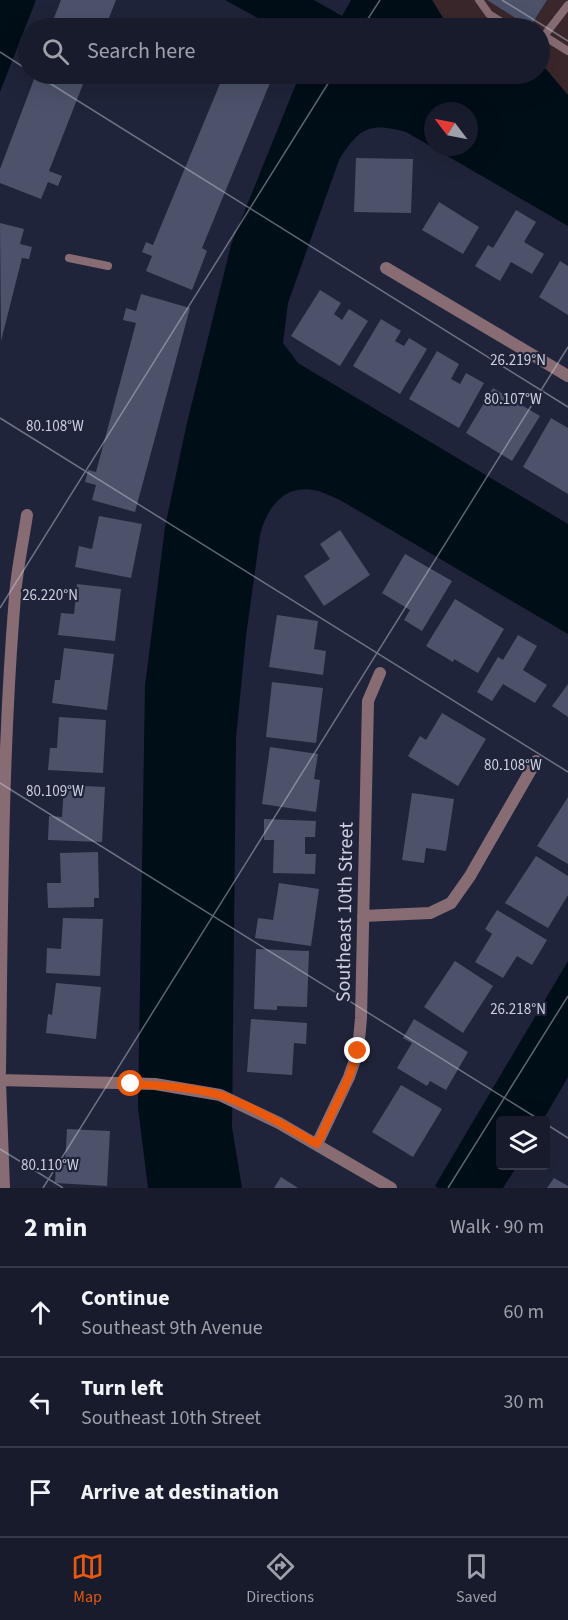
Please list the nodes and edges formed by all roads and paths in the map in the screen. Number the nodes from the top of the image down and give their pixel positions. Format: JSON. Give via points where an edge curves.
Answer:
{"nodes":[{"id":1,"x":479,"y":0,"type":"edge"},
{"id":2,"x":568,"y":5,"type":"edge"},
{"id":3,"x":495,"y":18,"type":"edge"},
{"id":4,"x":550,"y":26,"type":"edge"},
{"id":5,"x":550,"y":41,"type":"edge"},
{"id":6,"x":568,"y":51,"type":"edge"},
{"id":7,"x":69,"y":258,"type":"dead end"},
{"id":8,"x":108,"y":266,"type":"dead end"},
{"id":9,"x":386,"y":268,"type":"dead end"},
{"id":10,"x":568,"y":376,"type":"edge"},
{"id":11,"x":27,"y":515,"type":"dead end"},
{"id":12,"x":380,"y":674,"type":"dead end"},
{"id":13,"x":536,"y":761,"type":"dead end"},
{"id":14,"x":363,"y":916,"type":"junction"},
{"id":15,"x":0,"y":1072,"type":"edge"},
{"id":16,"x":0,"y":1081,"type":"edge"},
{"id":17,"x":317,"y":1144,"type":"junction"},
{"id":18,"x":4,"y":1188,"type":"edge"},
{"id":19,"x":391,"y":1188,"type":"edge"}],
"edges":[{"from":1,"to":3,"type":"lane"},
{"from":2,"to":4,"type":"lane"},
{"from":5,"to":6,"type":"lane"},
{"from":7,"to":8,"type":"lane"},
{"from":9,"to":10,"type":"street"},
{"from":11,"to":15,"type":"street","via":[[15,594],[7,710]]},
{"from":12,"to":14,"type":"street","name":"Southeast 10th Street","via":[[368,701]]},
{"from":13,"to":14,"type":"street","via":[[451,903],[430,913]]},
{"from":14,"to":17,"type":"street","name":"Southeast 10th Street","via":[[358,1051]]},
{"from":16,"to":17,"type":"street","via":[[155,1084],[220,1095]]},
{"from":16,"to":18,"type":"street"},
{"from":17,"to":19,"type":"street"}]}
